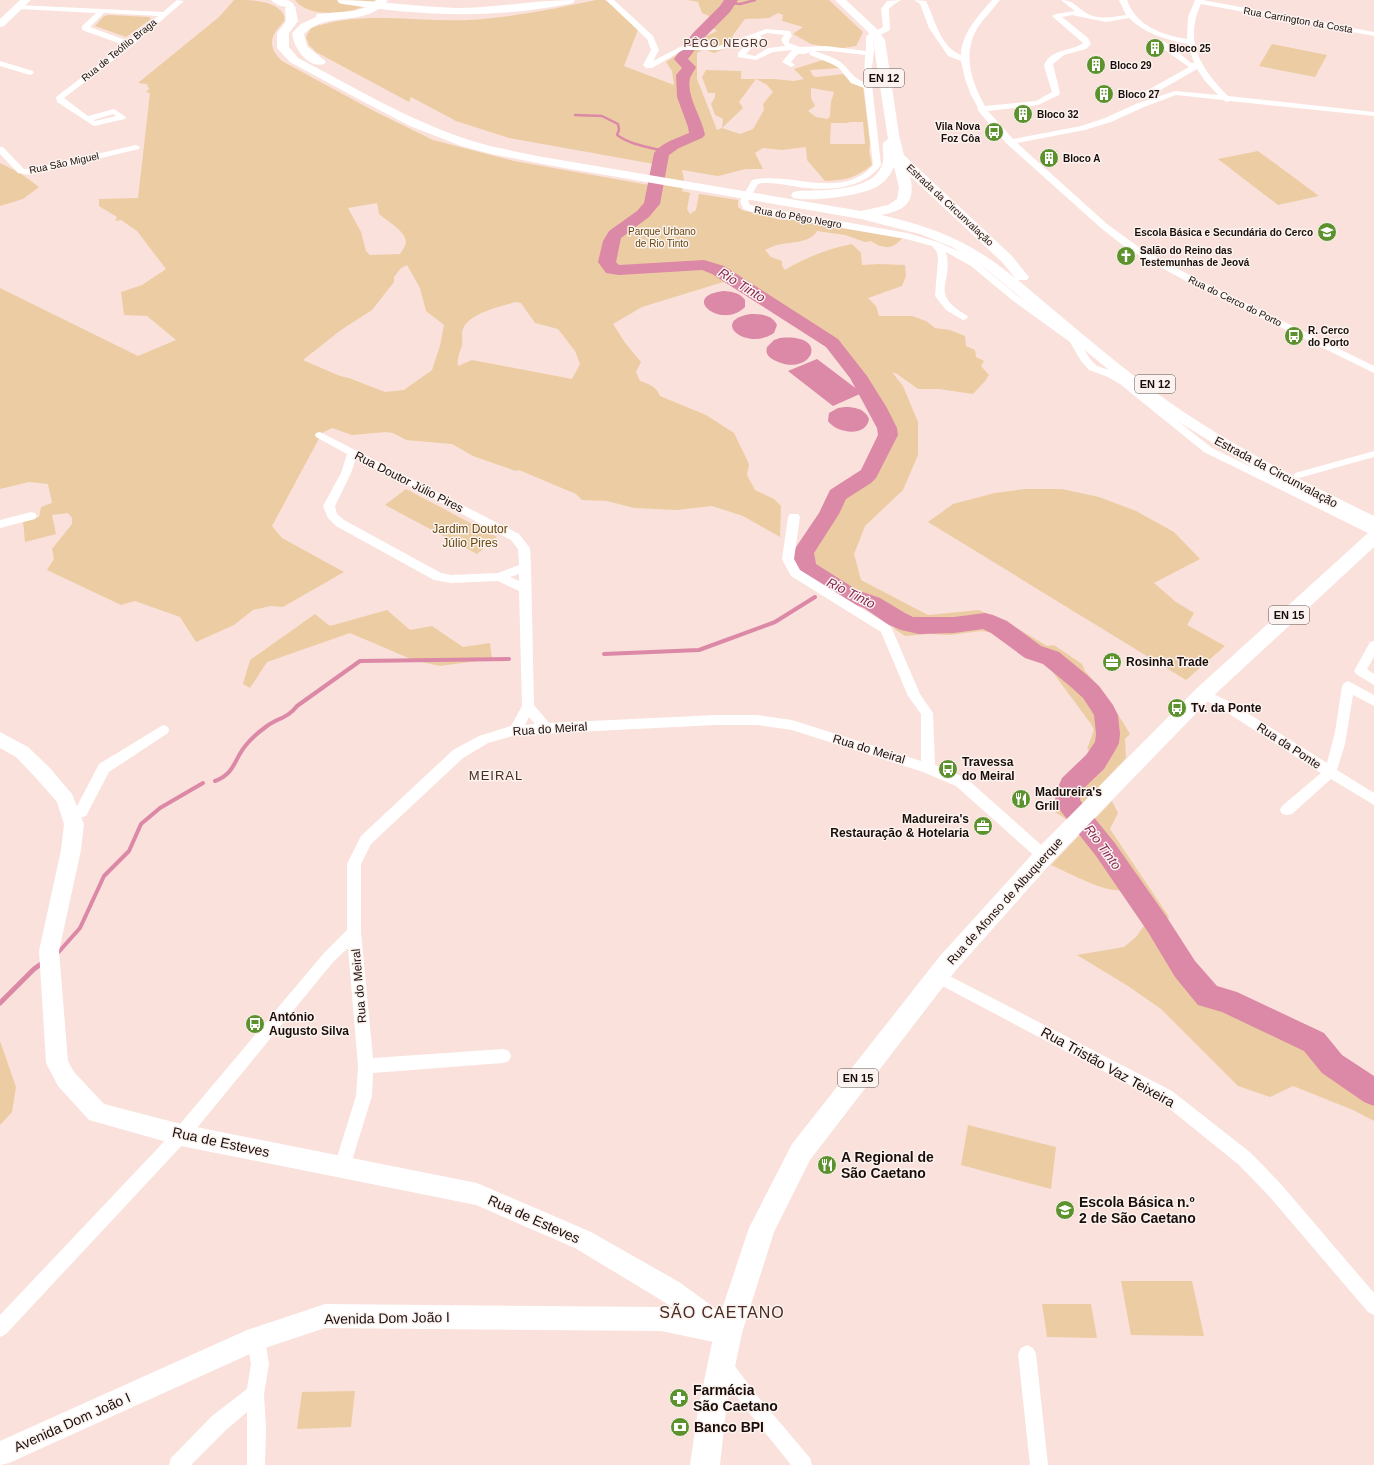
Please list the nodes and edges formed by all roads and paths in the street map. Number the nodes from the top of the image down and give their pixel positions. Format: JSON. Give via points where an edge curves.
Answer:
{"nodes":[{"id":1,"x":343,"y":0,"type":"edge"},
{"id":2,"x":383,"y":0,"type":"edge"},
{"id":3,"x":569,"y":0,"type":"edge"},
{"id":4,"x":610,"y":0,"type":"edge"},
{"id":5,"x":840,"y":0,"type":"edge"},
{"id":6,"x":897,"y":0,"type":"edge"},
{"id":7,"x":918,"y":0,"type":"edge"},
{"id":8,"x":996,"y":0,"type":"edge"},
{"id":9,"x":1065,"y":0,"type":"edge"},
{"id":10,"x":1123,"y":0,"type":"edge"},
{"id":11,"x":180,"y":1,"type":"edge"},
{"id":12,"x":1199,"y":1,"type":"edge"},
{"id":13,"x":22,"y":3,"type":"edge"},
{"id":14,"x":285,"y":3,"type":"edge"},
{"id":15,"x":536,"y":4,"type":"edge"},
{"id":16,"x":464,"y":6,"type":"edge"},
{"id":17,"x":102,"y":11,"type":"junction"},
{"id":18,"x":356,"y":13,"type":"junction"},
{"id":19,"x":163,"y":14,"type":"junction"},
{"id":20,"x":1084,"y":15,"type":"junction"},
{"id":21,"x":334,"y":16,"type":"junction"},
{"id":22,"x":1131,"y":16,"type":"junction"},
{"id":23,"x":0,"y":24,"type":"edge"},
{"id":24,"x":877,"y":34,"type":"junction"},
{"id":25,"x":1374,"y":34,"type":"edge"},
{"id":26,"x":785,"y":40,"type":"junction"},
{"id":27,"x":1191,"y":42,"type":"junction"},
{"id":28,"x":1161,"y":43,"type":"dead end"},
{"id":29,"x":129,"y":44,"type":"junction"},
{"id":30,"x":793,"y":48,"type":"junction"},
{"id":31,"x":814,"y":51,"type":"junction"},
{"id":32,"x":870,"y":54,"type":"junction"},
{"id":33,"x":964,"y":59,"type":"junction"},
{"id":34,"x":0,"y":63,"type":"edge"},
{"id":35,"x":791,"y":65,"type":"dead end"},
{"id":36,"x":1198,"y":65,"type":"junction"},
{"id":37,"x":30,"y":73,"type":"dead end"},
{"id":38,"x":868,"y":87,"type":"junction"},
{"id":39,"x":1225,"y":98,"type":"junction"},
{"id":40,"x":981,"y":109,"type":"junction"},
{"id":41,"x":1370,"y":113,"type":"edge"},
{"id":42,"x":88,"y":119,"type":"dead end"},
{"id":43,"x":893,"y":135,"type":"junction"},
{"id":44,"x":1007,"y":139,"type":"junction"},
{"id":45,"x":136,"y":147,"type":"dead end"},
{"id":46,"x":0,"y":149,"type":"edge"},
{"id":47,"x":898,"y":155,"type":"junction"},
{"id":48,"x":552,"y":157,"type":"junction"},
{"id":49,"x":798,"y":195,"type":"junction"},
{"id":50,"x":779,"y":197,"type":"junction"},
{"id":51,"x":885,"y":216,"type":"junction"},
{"id":52,"x":935,"y":244,"type":"junction"},
{"id":53,"x":1022,"y":277,"type":"junction"},
{"id":54,"x":963,"y":317,"type":"dead end"},
{"id":55,"x":1112,"y":364,"type":"junction"},
{"id":56,"x":1374,"y":370,"type":"edge"},
{"id":57,"x":1123,"y":382,"type":"junction"},
{"id":58,"x":1187,"y":422,"type":"junction"},
{"id":59,"x":320,"y":435,"type":"dead end"},
{"id":60,"x":353,"y":453,"type":"junction"},
{"id":61,"x":1374,"y":454,"type":"edge"},
{"id":62,"x":372,"y":463,"type":"junction"},
{"id":63,"x":1241,"y":466,"type":"junction"},
{"id":64,"x":346,"y":473,"type":"junction"},
{"id":65,"x":1299,"y":475,"type":"junction"},
{"id":66,"x":31,"y":516,"type":"dead end"},
{"id":67,"x":794,"y":517,"type":"dead end"},
{"id":68,"x":1372,"y":521,"type":"edge"},
{"id":69,"x":0,"y":524,"type":"edge"},
{"id":70,"x":1374,"y":537,"type":"edge"},
{"id":71,"x":525,"y":567,"type":"junction"},
{"id":72,"x":499,"y":577,"type":"junction"},
{"id":73,"x":525,"y":589,"type":"junction"},
{"id":74,"x":1374,"y":645,"type":"edge"},
{"id":75,"x":1374,"y":680,"type":"edge"},
{"id":76,"x":1203,"y":694,"type":"junction"},
{"id":77,"x":1374,"y":701,"type":"edge"},
{"id":78,"x":528,"y":706,"type":"junction"},
{"id":79,"x":546,"y":728,"type":"junction"},
{"id":80,"x":163,"y":730,"type":"dead end"},
{"id":81,"x":516,"y":730,"type":"junction"},
{"id":82,"x":0,"y":739,"type":"edge"},
{"id":83,"x":928,"y":768,"type":"junction"},
{"id":84,"x":1329,"y":772,"type":"junction"},
{"id":85,"x":1374,"y":800,"type":"edge"},
{"id":86,"x":1286,"y":810,"type":"dead end"},
{"id":87,"x":71,"y":815,"type":"junction"},
{"id":88,"x":1044,"y":856,"type":"junction"},
{"id":89,"x":354,"y":932,"type":"junction"},
{"id":90,"x":938,"y":976,"type":"junction"},
{"id":91,"x":503,"y":1056,"type":"dead end"},
{"id":92,"x":366,"y":1066,"type":"junction"},
{"id":93,"x":181,"y":1135,"type":"junction"},
{"id":94,"x":342,"y":1167,"type":"junction"},
{"id":95,"x":1374,"y":1306,"type":"edge"},
{"id":96,"x":0,"y":1328,"type":"edge"},
{"id":97,"x":728,"y":1333,"type":"junction"},
{"id":98,"x":256,"y":1339,"type":"junction"},
{"id":99,"x":1027,"y":1354,"type":"dead end"},
{"id":100,"x":721,"y":1361,"type":"junction"},
{"id":101,"x":255,"y":1394,"type":"junction"},
{"id":102,"x":0,"y":1454,"type":"edge"},
{"id":103,"x":178,"y":1465,"type":"edge"},
{"id":104,"x":256,"y":1465,"type":"edge"},
{"id":105,"x":706,"y":1465,"type":"edge"},
{"id":106,"x":803,"y":1465,"type":"edge"},
{"id":107,"x":1039,"y":1465,"type":"edge"}],
"edges":[{"from":1,"to":16,"type":"highway","via":[[402,9]]},
{"from":2,"to":16,"type":"highway"},
{"from":2,"to":18,"type":"main road","via":[[370,9]]},
{"from":3,"to":15,"type":"highway"},
{"from":4,"to":26,"type":"street","via":[[650,38],[655,50],[648,66],[679,49],[724,48],[766,31],[787,34]]},
{"from":5,"to":24,"type":"main road"},
{"from":6,"to":24,"type":"street","via":[[884,9],[888,26]]},
{"from":7,"to":33,"type":"street","via":[[923,3],[933,28],[950,54]]},
{"from":8,"to":33,"type":"street","name":"Rua do Cerco do Porto","via":[[973,29]]},
{"from":9,"to":20,"type":"street"},
{"from":10,"to":22,"type":"street"},
{"from":11,"to":19,"type":"street","name":"Rua de Teófilo Braga"},
{"from":12,"to":25,"type":"street","name":"Rua Carrington da Costa"},
{"from":12,"to":27,"type":"street","via":[[1192,17]]},
{"from":13,"to":17,"type":"street"},
{"from":13,"to":23,"type":"street"},
{"from":14,"to":21,"type":"main road","via":[[310,15]]},
{"from":14,"to":48,"type":"main road","via":[[292,21],[283,33],[283,48],[294,60],[443,136],[489,149]]},
{"from":15,"to":16,"type":"highway"},
{"from":15,"to":16,"type":"highway","via":[[518,2]]},
{"from":15,"to":18,"type":"highway","via":[[489,14],[450,17]]},
{"from":17,"to":19,"type":"street"},
{"from":17,"to":29,"type":"street","via":[[85,28]]},
{"from":18,"to":21,"type":"main road"},
{"from":19,"to":29,"type":"street","name":"Rua de Teófilo Braga"},
{"from":20,"to":22,"type":"street","via":[[1106,20]]},
{"from":20,"to":40,"type":"street","via":[[1068,13],[1056,16],[1087,44],[1061,53],[1049,63],[1056,93],[1038,103]]},
{"from":21,"to":48,"type":"main road","via":[[311,23],[298,33],[299,46],[308,56],[454,129]]},
{"from":22,"to":27,"type":"street","via":[[1158,34]]},
{"from":24,"to":32,"type":"street","name":"Rua do Pêgo Negro","via":[[868,38]]},
{"from":24,"to":43,"type":"main road","name":"Estrada da Circunvalação","number":"EN 12"},
{"from":26,"to":30,"type":"street","via":[[786,44]]},
{"from":26,"to":30,"type":"street","via":[[773,35],[761,37],[751,43],[741,55],[756,58],[771,50]]},
{"from":27,"to":36,"type":"street"},
{"from":28,"to":36,"type":"street","via":[[1189,65]]},
{"from":29,"to":42,"type":"street","name":"Rua de Teófilo Braga","via":[[60,97],[60,100]]},
{"from":30,"to":31,"type":"street"},
{"from":31,"to":32,"type":"street","via":[[824,48]]},
{"from":31,"to":35,"type":"street","via":[[796,52],[786,62]]},
{"from":31,"to":38,"type":"street","via":[[842,66],[854,81]]},
{"from":32,"to":38,"type":"street","name":"Rua do Pêgo Negro","via":[[867,64]]},
{"from":33,"to":40,"type":"street","name":"Rua do Cerco do Porto","via":[[968,81]]},
{"from":34,"to":37,"type":"street"},
{"from":36,"to":39,"type":"street"},
{"from":36,"to":44,"type":"street","via":[[1144,96],[1100,114]]},
{"from":38,"to":52,"type":"street","name":"Rua do Pêgo Negro","via":[[877,165],[874,170],[843,184],[806,185],[773,179],[760,180],[755,182],[744,201],[746,207],[907,236]]},
{"from":39,"to":41,"type":"street","via":[[1230,104],[1238,107],[1357,120],[1367,119]]},
{"from":39,"to":44,"type":"street","via":[[1171,94],[1082,128]]},
{"from":40,"to":44,"type":"street","name":"Rua do Cerco do Porto"},
{"from":43,"to":47,"type":"main road","name":"Estrada da Circunvalação","number":"EN 12"},
{"from":43,"to":49,"type":"main road","via":[[889,144],[889,165],[876,181],[862,188],[839,193]]},
{"from":44,"to":56,"type":"street","name":"Rua do Cerco do Porto","via":[[1117,236],[1145,256]]},
{"from":45,"to":46,"type":"street","name":"Rua São Miguel","via":[[30,172],[21,171]]},
{"from":47,"to":51,"type":"main road","via":[[895,169],[877,205]]},
{"from":47,"to":51,"type":"main road","via":[[907,193],[902,202],[890,209]]},
{"from":47,"to":53,"type":"main road","name":"Estrada da Circunvalação","number":"EN 12","via":[[1007,259]]},
{"from":48,"to":50,"type":"main road"},
{"from":49,"to":50,"type":"main road","number":"EN 12"},
{"from":49,"to":51,"type":"main road","number":"EN 12"},
{"from":50,"to":51,"type":"main road","number":"EN 12","via":[[811,207]]},
{"from":51,"to":53,"type":"main road","name":"Estrada da Circunvalação","number":"EN 12","via":[[928,222],[960,235]]},
{"from":51,"to":55,"type":"main road","name":"Estrada da Circunvalação","number":"EN 12","via":[[929,232],[972,253]]},
{"from":52,"to":54,"type":"street","via":[[943,259],[940,296],[945,306]]},
{"from":52,"to":57,"type":"street","name":"Estrada da Circunvalação","via":[[974,264],[1015,298],[1074,340],[1093,368]]},
{"from":53,"to":65,"type":"main road","name":"Estrada da Circunvalação","number":"EN 12","via":[[1201,418]]},
{"from":55,"to":57,"type":"street","name":"Estrada da Circunvalação"},
{"from":55,"to":58,"type":"main road","name":"Estrada da Circunvalação","number":"EN 12"},
{"from":57,"to":63,"type":"street","name":"Estrada da Circunvalação","via":[[1208,450]]},
{"from":58,"to":63,"type":"street","name":"Estrada da Circunvalação","via":[[1210,445]]},
{"from":58,"to":68,"type":"main road","name":"Estrada da Circunvalação","number":"EN 12","via":[[1245,457]]},
{"from":59,"to":60,"type":"street","name":"Rua Doutor Júlio Pires"},
{"from":60,"to":62,"type":"street","name":"Rua Doutor Júlio Pires"},
{"from":60,"to":64,"type":"street"},
{"from":61,"to":65,"type":"street"},
{"from":62,"to":64,"type":"street"},
{"from":62,"to":71,"type":"street","name":"Rua Doutor Júlio Pires","via":[[515,537],[524,548]]},
{"from":63,"to":68,"type":"street","name":"Estrada da Circunvalação"},
{"from":64,"to":72,"type":"street","via":[[329,506],[340,523],[438,577]]},
{"from":65,"to":68,"type":"main road","number":"EN 12"},
{"from":66,"to":69,"type":"street"},
{"from":67,"to":83,"type":"street","via":[[788,559],[795,573],[886,629],[914,696],[927,713]]},
{"from":70,"to":76,"type":"main road","name":"Rua de Afonso de Albuquerque","number":"EN 15"},
{"from":71,"to":72,"type":"street"},
{"from":71,"to":73,"type":"street","name":"Rua Doutor Júlio Pires"},
{"from":72,"to":73,"type":"street"},
{"from":73,"to":78,"type":"street","name":"Rua Doutor Júlio Pires"},
{"from":74,"to":75,"type":"street","via":[[1360,671]]},
{"from":76,"to":84,"type":"street","name":"Rua da Ponte","via":[[1225,705]]},
{"from":76,"to":88,"type":"main road","name":"Rua de Afonso de Albuquerque","number":"EN 15"},
{"from":77,"to":84,"type":"street","via":[[1348,686],[1340,734]]},
{"from":78,"to":79,"type":"street"},
{"from":78,"to":81,"type":"street","name":"Rua Doutor Júlio Pires"},
{"from":79,"to":81,"type":"street","name":"Rua do Meiral"},
{"from":79,"to":83,"type":"street","name":"Rua do Meiral","via":[[757,720],[792,725]]},
{"from":80,"to":87,"type":"street","via":[[104,768],[81,812]]},
{"from":81,"to":89,"type":"street","name":"Rua do Meiral","via":[[484,739],[458,754],[366,840],[354,864]]},
{"from":82,"to":87,"type":"street","name":"Rua de Esteves","via":[[22,752],[43,773],[65,799]]},
{"from":83,"to":88,"type":"street","name":"Rua do Meiral","via":[[961,782]]},
{"from":84,"to":85,"type":"street","name":"Rua da Ponte"},
{"from":84,"to":86,"type":"street"},
{"from":87,"to":93,"type":"street","name":"Rua de Esteves","via":[[74,824],[71,850],[49,951],[57,1063],[66,1079],[97,1113]]},
{"from":88,"to":90,"type":"main road","name":"Rua de Afonso de Albuquerque","number":"EN 15"},
{"from":89,"to":92,"type":"street","name":"Rua do Meiral"},
{"from":89,"to":93,"type":"street","via":[[329,957]]},
{"from":90,"to":95,"type":"street","name":"Rua Tristão Vaz Teixeira","via":[[1166,1096],[1245,1159]]},
{"from":90,"to":97,"type":"main road","name":"Rua de Afonso de Albuquerque","number":"EN 15","via":[[801,1152],[762,1228]]},
{"from":91,"to":92,"type":"street"},
{"from":92,"to":94,"type":"street","name":"Rua do Meiral","via":[[364,1096]]},
{"from":93,"to":94,"type":"street","name":"Rua de Esteves"},
{"from":93,"to":96,"type":"street"},
{"from":94,"to":97,"type":"street","name":"Rua de Esteves","via":[[477,1194],[583,1240],[670,1291]]},
{"from":97,"to":98,"type":"street","name":"Avenida Dom João I","via":[[661,1320],[326,1316]]},
{"from":97,"to":100,"type":"main road","number":"EN 15"},
{"from":98,"to":101,"type":"street","via":[[260,1364]]},
{"from":98,"to":102,"type":"street","name":"Avenida Dom João I"},
{"from":99,"to":107,"type":"street"},
{"from":100,"to":105,"type":"main road","number":"EN 15"},
{"from":100,"to":106,"type":"street","via":[[749,1400]]},
{"from":101,"to":103,"type":"street","via":[[219,1423]]},
{"from":101,"to":104,"type":"street"}]}
